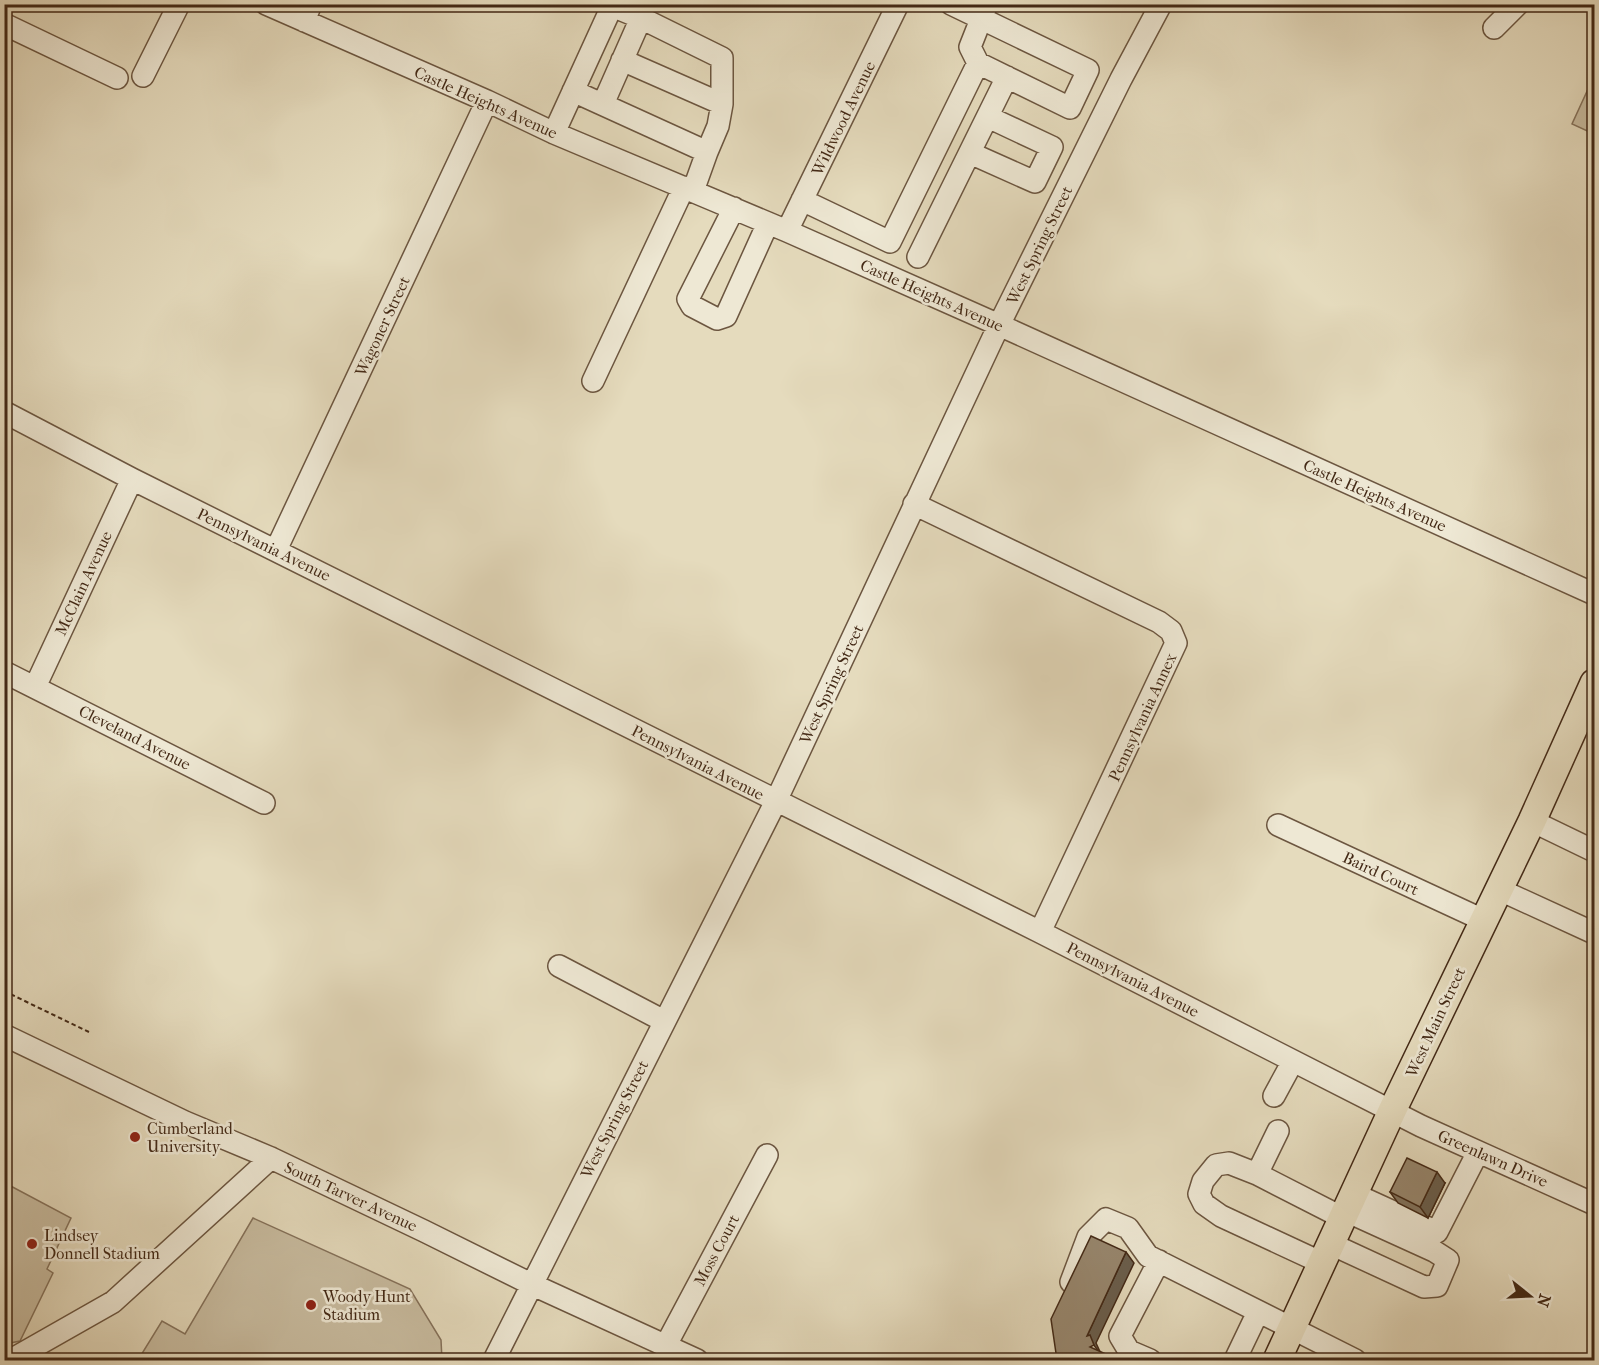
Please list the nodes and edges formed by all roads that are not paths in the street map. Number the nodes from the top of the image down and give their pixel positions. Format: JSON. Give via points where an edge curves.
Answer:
{"nodes":[{"id":1,"x":179,"y":4,"type":"edge"},
{"id":2,"x":266,"y":4,"type":"edge"},
{"id":3,"x":898,"y":4,"type":"edge"},
{"id":4,"x":951,"y":4,"type":"edge"},
{"id":5,"x":1161,"y":4,"type":"edge"},
{"id":6,"x":1518,"y":4,"type":"edge"},
{"id":7,"x":613,"y":5,"type":"edge"},
{"id":8,"x":984,"y":12,"type":"edge"},
{"id":9,"x":308,"y":13,"type":"edge"},
{"id":10,"x":641,"y":18,"type":"junction"},
{"id":11,"x":4,"y":24,"type":"edge"},
{"id":12,"x":1494,"y":28,"type":"dead end"},
{"id":13,"x":622,"y":60,"type":"junction"},
{"id":14,"x":978,"y":63,"type":"junction"},
{"id":15,"x":143,"y":76,"type":"dead end"},
{"id":16,"x":1007,"y":77,"type":"junction"},
{"id":17,"x":117,"y":78,"type":"dead end"},
{"id":18,"x":573,"y":91,"type":"junction"},
{"id":19,"x":487,"y":101,"type":"junction"},
{"id":20,"x":603,"y":104,"type":"junction"},
{"id":21,"x":722,"y":105,"type":"junction"},
{"id":22,"x":1070,"y":108,"type":"junction"},
{"id":23,"x":988,"y":117,"type":"junction"},
{"id":24,"x":1101,"y":120,"type":"junction"},
{"id":25,"x":554,"y":132,"type":"junction"},
{"id":26,"x":707,"y":152,"type":"junction"},
{"id":27,"x":970,"y":153,"type":"junction"},
{"id":28,"x":688,"y":189,"type":"junction"},
{"id":29,"x":802,"y":200,"type":"junction"},
{"id":30,"x":734,"y":208,"type":"junction"},
{"id":31,"x":778,"y":227,"type":"junction"},
{"id":32,"x":890,"y":242,"type":"junction"},
{"id":33,"x":918,"y":257,"type":"dead end"},
{"id":34,"x":877,"y":271,"type":"junction"},
{"id":35,"x":999,"y":325,"type":"junction"},
{"id":36,"x":593,"y":381,"type":"dead end"},
{"id":37,"x":4,"y":412,"type":"edge"},
{"id":38,"x":132,"y":479,"type":"junction"},
{"id":39,"x":915,"y":504,"type":"junction"},
{"id":40,"x":276,"y":550,"type":"junction"},
{"id":41,"x":1594,"y":594,"type":"edge"},
{"id":42,"x":4,"y":672,"type":"edge"},
{"id":43,"x":1594,"y":683,"type":"edge"},
{"id":44,"x":35,"y":687,"type":"junction"},
{"id":45,"x":776,"y":801,"type":"junction"},
{"id":46,"x":264,"y":804,"type":"dead end"},
{"id":47,"x":1532,"y":821,"type":"junction"},
{"id":48,"x":1278,"y":825,"type":"dead end"},
{"id":49,"x":1594,"y":851,"type":"edge"},
{"id":50,"x":1498,"y":889,"type":"junction"},
{"id":51,"x":1484,"y":920,"type":"junction"},
{"id":52,"x":1040,"y":932,"type":"junction"},
{"id":53,"x":1594,"y":933,"type":"edge"},
{"id":54,"x":559,"y":966,"type":"dead end"},
{"id":55,"x":664,"y":1021,"type":"junction"},
{"id":56,"x":4,"y":1035,"type":"edge"},
{"id":57,"x":1293,"y":1061,"type":"junction"},
{"id":58,"x":1274,"y":1096,"type":"dead end"},
{"id":59,"x":1392,"y":1111,"type":"junction"},
{"id":60,"x":1278,"y":1131,"type":"dead end"},
{"id":61,"x":1478,"y":1152,"type":"junction"},
{"id":62,"x":767,"y":1155,"type":"dead end"},
{"id":63,"x":271,"y":1158,"type":"junction"},
{"id":64,"x":1257,"y":1174,"type":"junction"},
{"id":65,"x":1594,"y":1204,"type":"edge"},
{"id":66,"x":1348,"y":1208,"type":"junction"},
{"id":67,"x":1436,"y":1241,"type":"junction"},
{"id":68,"x":1326,"y":1253,"type":"junction"},
{"id":69,"x":1159,"y":1261,"type":"junction"},
{"id":70,"x":531,"y":1284,"type":"junction"},
{"id":71,"x":1063,"y":1302,"type":"edge"},
{"id":72,"x":1258,"y":1312,"type":"junction"},
{"id":73,"x":1291,"y":1329,"type":"junction"},
{"id":74,"x":666,"y":1346,"type":"junction"},
{"id":75,"x":11,"y":1360,"type":"edge"},
{"id":76,"x":494,"y":1360,"type":"edge"},
{"id":77,"x":697,"y":1360,"type":"edge"},
{"id":78,"x":1150,"y":1360,"type":"edge"},
{"id":79,"x":1237,"y":1360,"type":"edge"},
{"id":80,"x":1276,"y":1360,"type":"edge"},
{"id":81,"x":1354,"y":1360,"type":"edge"}],
"edges":[{"from":1,"to":15,"type":"street"},
{"from":2,"to":9,"type":"street","name":"Castle Heights Avenue"},
{"from":3,"to":29,"type":"street","name":"Wildwood Avenue"},
{"from":4,"to":8,"type":"street"},
{"from":5,"to":24,"type":"street","name":"West Spring Street"},
{"from":6,"to":12,"type":"street"},
{"from":7,"to":10,"type":"street"},
{"from":7,"to":18,"type":"street"},
{"from":8,"to":14,"type":"street","via":[[970,47]]},
{"from":8,"to":22,"type":"street","via":[[1088,70]]},
{"from":9,"to":19,"type":"street","name":"Castle Heights Avenue"},
{"from":10,"to":13,"type":"street"},
{"from":10,"to":21,"type":"street","via":[[722,58]]},
{"from":11,"to":17,"type":"street"},
{"from":13,"to":20,"type":"street"},
{"from":13,"to":21,"type":"street"},
{"from":14,"to":16,"type":"street"},
{"from":14,"to":32,"type":"street"},
{"from":16,"to":22,"type":"street"},
{"from":16,"to":23,"type":"street"},
{"from":18,"to":20,"type":"street"},
{"from":18,"to":25,"type":"street"},
{"from":19,"to":25,"type":"street","name":"Castle Heights Avenue"},
{"from":19,"to":40,"type":"street","name":"Wagoner Street"},
{"from":20,"to":26,"type":"street"},
{"from":21,"to":26,"type":"street"},
{"from":22,"to":24,"type":"street"},
{"from":23,"to":27,"type":"street"},
{"from":23,"to":27,"type":"street","via":[[1052,147],[1048,156],[1035,182]]},
{"from":24,"to":35,"type":"street","name":"West Spring Street"},
{"from":25,"to":28,"type":"street","name":"Castle Heights Avenue"},
{"from":26,"to":28,"type":"street"},
{"from":27,"to":33,"type":"street"},
{"from":28,"to":30,"type":"street","name":"Castle Heights Avenue"},
{"from":28,"to":36,"type":"street"},
{"from":29,"to":31,"type":"street","name":"Wildwood Avenue"},
{"from":29,"to":32,"type":"street"},
{"from":30,"to":31,"type":"street","name":"Castle Heights Avenue"},
{"from":30,"to":31,"type":"street","name":"Wildwood Avenue","via":[[688,299],[692,306],[717,319],[726,316]]},
{"from":31,"to":34,"type":"street","name":"Castle Heights Avenue"},
{"from":32,"to":34,"type":"street"},
{"from":34,"to":35,"type":"street","name":"Castle Heights Avenue"},
{"from":35,"to":39,"type":"street","name":"West Spring Street"},
{"from":35,"to":41,"type":"street","name":"Castle Heights Avenue"},
{"from":37,"to":38,"type":"street","name":"Pennsylvania Avenue"},
{"from":38,"to":40,"type":"street","name":"Pennsylvania Avenue"},
{"from":38,"to":44,"type":"street","name":"McClain Avenue"},
{"from":39,"to":45,"type":"street","name":"West Spring Street"},
{"from":39,"to":52,"type":"street","name":"Pennsylvania Annex","via":[[1159,622],[1171,631],[1176,644]]},
{"from":40,"to":45,"type":"street","name":"Pennsylvania Avenue"},
{"from":42,"to":44,"type":"street","name":"Cleveland Avenue"},
{"from":43,"to":47,"type":"main road","name":"West Main Street"},
{"from":44,"to":46,"type":"street","name":"Cleveland Avenue"},
{"from":45,"to":52,"type":"street","name":"Pennsylvania Avenue"},
{"from":45,"to":55,"type":"street","name":"West Spring Street"},
{"from":47,"to":49,"type":"street"},
{"from":47,"to":50,"type":"main road","name":"West Main Street"},
{"from":48,"to":51,"type":"street","name":"Baird Court"},
{"from":50,"to":51,"type":"main road","name":"West Main Street"},
{"from":50,"to":53,"type":"street"},
{"from":51,"to":59,"type":"main road","name":"West Main Street"},
{"from":52,"to":57,"type":"street","name":"Pennsylvania Avenue"},
{"from":54,"to":55,"type":"street"},
{"from":55,"to":70,"type":"street","name":"West Spring Street"},
{"from":56,"to":63,"type":"street","name":"South Tarver Avenue","via":[[185,1122]]},
{"from":57,"to":58,"type":"street"},
{"from":57,"to":59,"type":"street","name":"Pennsylvania Avenue"},
{"from":59,"to":61,"type":"street","name":"Greenlawn Drive"},
{"from":59,"to":66,"type":"main road","name":"West Main Street"},
{"from":60,"to":64,"type":"street"},
{"from":61,"to":65,"type":"street","name":"Greenlawn Drive"},
{"from":61,"to":67,"type":"street"},
{"from":62,"to":74,"type":"street","name":"Moss Court"},
{"from":63,"to":70,"type":"street","name":"South Tarver Avenue"},
{"from":63,"to":75,"type":"street","via":[[113,1302]]},
{"from":64,"to":66,"type":"street"},
{"from":64,"to":68,"type":"street","via":[[1229,1163],[1216,1165],[1199,1194],[1204,1204],[1221,1216]]},
{"from":66,"to":67,"type":"street"},
{"from":66,"to":67,"type":"street","via":[[1373,1222]]},
{"from":66,"to":68,"type":"main road","name":"West Main Street"},
{"from":67,"to":68,"type":"street","via":[[1449,1260],[1437,1286],[1424,1287],[1358,1257]]},
{"from":68,"to":73,"type":"main road","name":"West Main Street"},
{"from":69,"to":71,"type":"street","via":[[1148,1256],[1128,1228],[1106,1219],[1088,1237]]},
{"from":69,"to":72,"type":"street"},
{"from":69,"to":78,"type":"street","via":[[1120,1336],[1129,1351]]},
{"from":70,"to":74,"type":"street","name":"South Tarver Avenue"},
{"from":70,"to":76,"type":"street","name":"West Spring Street"},
{"from":72,"to":73,"type":"street"},
{"from":72,"to":79,"type":"street"},
{"from":73,"to":80,"type":"main road","name":"West Main Street"},
{"from":73,"to":81,"type":"street"},
{"from":74,"to":77,"type":"street","name":"South Tarver Avenue"}]}
